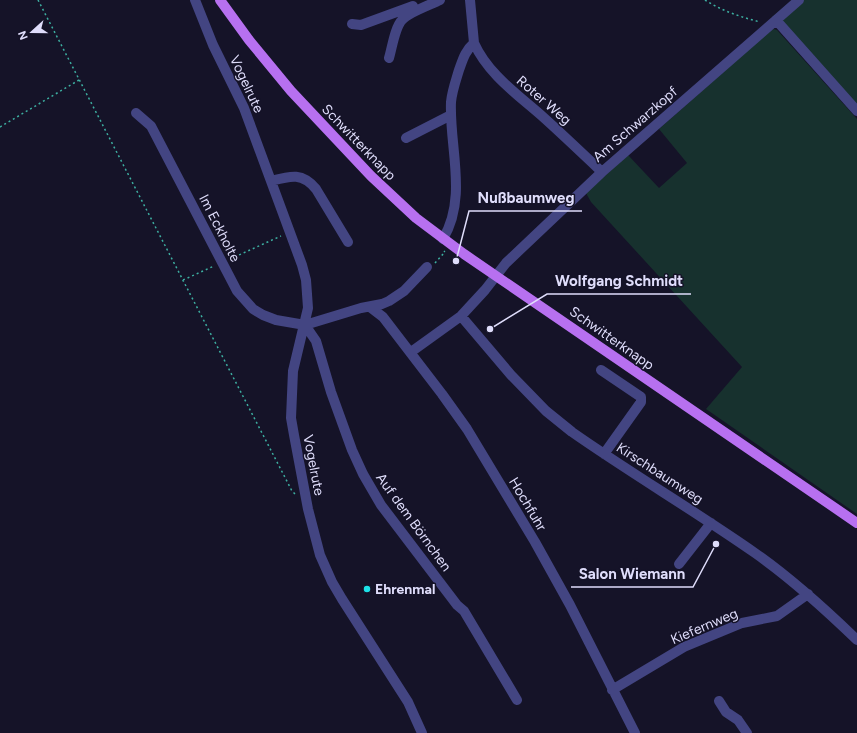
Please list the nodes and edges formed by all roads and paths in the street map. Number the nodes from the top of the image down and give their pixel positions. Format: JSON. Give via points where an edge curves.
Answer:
{"nodes":[{"id":1,"x":38,"y":0,"type":"edge"},
{"id":2,"x":195,"y":0,"type":"edge"},
{"id":3,"x":220,"y":0,"type":"edge"},
{"id":4,"x":428,"y":0,"type":"edge"},
{"id":5,"x":440,"y":0,"type":"edge"},
{"id":6,"x":470,"y":0,"type":"edge"},
{"id":7,"x":705,"y":0,"type":"edge"},
{"id":8,"x":799,"y":0,"type":"edge"},
{"id":9,"x":773,"y":22,"type":"junction"},
{"id":10,"x":352,"y":24,"type":"dead end"},
{"id":11,"x":474,"y":43,"type":"junction"},
{"id":12,"x":389,"y":58,"type":"dead end"},
{"id":13,"x":79,"y":80,"type":"junction"},
{"id":14,"x":857,"y":111,"type":"edge"},
{"id":15,"x":136,"y":113,"type":"dead end"},
{"id":16,"x":451,"y":115,"type":"junction"},
{"id":17,"x":0,"y":128,"type":"edge"},
{"id":18,"x":406,"y":138,"type":"dead end"},
{"id":19,"x":602,"y":172,"type":"junction"},
{"id":20,"x":271,"y":181,"type":"junction"},
{"id":21,"x":291,"y":232,"type":"junction"},
{"id":22,"x":443,"y":239,"type":"junction"},
{"id":23,"x":348,"y":242,"type":"dead end"},
{"id":24,"x":222,"y":262,"type":"junction"},
{"id":25,"x":427,"y":268,"type":"joint"},
{"id":26,"x":496,"y":275,"type":"junction"},
{"id":27,"x":183,"y":280,"type":"junction"},
{"id":28,"x":370,"y":307,"type":"junction"},
{"id":29,"x":461,"y":316,"type":"junction"},
{"id":30,"x":305,"y":325,"type":"junction"},
{"id":31,"x":410,"y":352,"type":"junction"},
{"id":32,"x":601,"y":370,"type":"dead end"},
{"id":33,"x":604,"y":454,"type":"junction"},
{"id":34,"x":296,"y":495,"type":"dead end"},
{"id":35,"x":711,"y":523,"type":"junction"},
{"id":36,"x":857,"y":523,"type":"edge"},
{"id":37,"x":679,"y":564,"type":"dead end"},
{"id":38,"x":808,"y":594,"type":"junction"},
{"id":39,"x":857,"y":640,"type":"edge"},
{"id":40,"x":612,"y":690,"type":"junction"},
{"id":41,"x":517,"y":700,"type":"dead end"},
{"id":42,"x":719,"y":701,"type":"dead end"},
{"id":43,"x":422,"y":733,"type":"edge"},
{"id":44,"x":635,"y":733,"type":"edge"},
{"id":45,"x":748,"y":733,"type":"edge"}],
"edges":[{"from":1,"to":13,"type":"path"},
{"from":2,"to":20,"type":"street","name":"Vogelrute","via":[[244,108]]},
{"from":3,"to":22,"type":"main road","name":"Schwitterknapp","via":[[291,91],[371,176]]},
{"from":4,"to":10,"type":"street","via":[[361,25]]},
{"from":5,"to":12,"type":"street","via":[[401,20]]},
{"from":6,"to":11,"type":"street"},
{"from":7,"to":9,"type":"path","via":[[740,16]]},
{"from":8,"to":9,"type":"street","name":"Am Schwarzkopf"},
{"from":9,"to":14,"type":"street"},
{"from":9,"to":19,"type":"street","name":"Am Schwarzkopf"},
{"from":11,"to":16,"type":"street","via":[[465,52],[453,90]]},
{"from":11,"to":19,"type":"street","name":"Roter Weg","via":[[479,55],[496,76]]},
{"from":13,"to":17,"type":"path"},
{"from":13,"to":27,"type":"path"},
{"from":15,"to":24,"type":"street","name":"Im Eckholte","via":[[151,126]]},
{"from":16,"to":18,"type":"street"},
{"from":16,"to":22,"type":"street","via":[[455,194],[453,215]]},
{"from":19,"to":26,"type":"street","name":"Am Schwarzkopf"},
{"from":20,"to":21,"type":"street","name":"Vogelrute"},
{"from":20,"to":23,"type":"street","via":[[296,176],[310,181]]},
{"from":21,"to":24,"type":"path"},
{"from":21,"to":30,"type":"street","name":"Vogelrute","via":[[306,280],[308,308]]},
{"from":22,"to":25,"type":"path","via":[[438,246],[445,252]]},
{"from":22,"to":26,"type":"main road","name":"Schwitterknapp"},
{"from":24,"to":27,"type":"path"},
{"from":24,"to":30,"type":"street","name":"Im Eckholte","via":[[237,291],[253,309],[276,320]]},
{"from":25,"to":28,"type":"street","via":[[400,294],[382,304]]},
{"from":26,"to":29,"type":"street","name":"Am Schwarzkopf","via":[[486,290]]},
{"from":26,"to":36,"type":"main road","name":"Schwitterknapp"},
{"from":27,"to":34,"type":"path"},
{"from":28,"to":30,"type":"street"},
{"from":28,"to":31,"type":"street","name":"Hochfuhr","via":[[383,317]]},
{"from":29,"to":31,"type":"street","name":"Am Schwarzkopf"},
{"from":29,"to":33,"type":"street","name":"Kirschbaumweg","via":[[511,375],[546,411]]},
{"from":30,"to":41,"type":"street","name":"Auf dem Börnchen","via":[[316,341],[345,432],[371,490],[464,611]]},
{"from":30,"to":43,"type":"street","name":"Vogelrute","via":[[293,371],[291,418],[308,509],[320,556],[342,599],[408,702]]},
{"from":31,"to":40,"type":"street","name":"Hochfuhr","via":[[467,428],[570,605]]},
{"from":32,"to":33,"type":"street","via":[[641,397],[642,402]]},
{"from":33,"to":35,"type":"street","name":"Kirschbaumweg"},
{"from":35,"to":37,"type":"street"},
{"from":35,"to":38,"type":"street","name":"Kirschbaumweg"},
{"from":38,"to":39,"type":"street","name":"Kirschbaumweg"},
{"from":38,"to":40,"type":"street","name":"Kiefernweg","via":[[777,616],[742,623],[684,647]]},
{"from":40,"to":44,"type":"street","name":"Hochfuhr"},
{"from":42,"to":45,"type":"street","via":[[726,712],[738,720]]}]}
